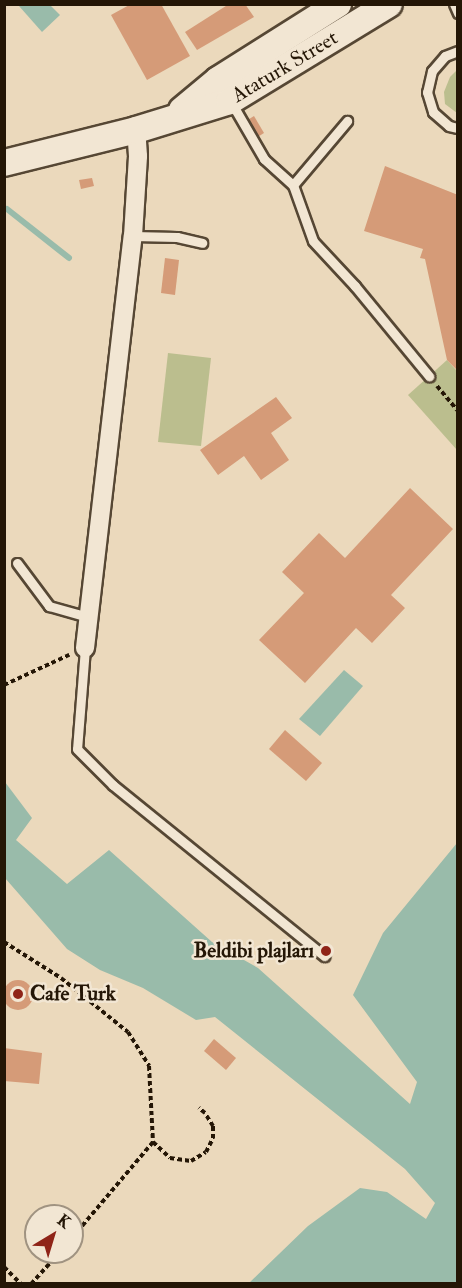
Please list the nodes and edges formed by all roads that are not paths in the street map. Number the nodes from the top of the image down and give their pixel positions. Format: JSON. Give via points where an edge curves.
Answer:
{"nodes":[{"id":1,"x":338,"y":4,"type":"edge"},
{"id":2,"x":389,"y":4,"type":"edge"},
{"id":3,"x":454,"y":4,"type":"edge"},
{"id":4,"x":458,"y":12,"type":"edge"},
{"id":5,"x":458,"y":51,"type":"edge"},
{"id":6,"x":224,"y":91,"type":"junction"},
{"id":7,"x":347,"y":121,"type":"dead end"},
{"id":8,"x":458,"y":129,"type":"edge"},
{"id":9,"x":136,"y":130,"type":"junction"},
{"id":10,"x":4,"y":163,"type":"edge"},
{"id":11,"x":294,"y":185,"type":"junction"},
{"id":12,"x":132,"y":236,"type":"junction"},
{"id":13,"x":202,"y":243,"type":"dead end"},
{"id":14,"x":429,"y":376,"type":"road end"},
{"id":15,"x":17,"y":563,"type":"dead end"},
{"id":16,"x":88,"y":617,"type":"junction"},
{"id":17,"x":85,"y":648,"type":"joint"},
{"id":18,"x":324,"y":957,"type":"dead end"}],
"edges":[{"from":1,"to":6,"type":"street","name":"Ataturk Street"},
{"from":2,"to":6,"type":"street","name":"Ataturk Street"},
{"from":3,"to":4,"type":"lane"},
{"from":5,"to":8,"type":"lane","via":[[446,56],[432,71],[427,92],[434,112]]},
{"from":6,"to":9,"type":"street","name":"Ataturk Street","via":[[175,116]]},
{"from":6,"to":11,"type":"lane","via":[[264,159]]},
{"from":7,"to":11,"type":"lane"},
{"from":9,"to":10,"type":"street","name":"Ataturk Street"},
{"from":9,"to":12,"type":"street"},
{"from":11,"to":14,"type":"lane","via":[[313,241]]},
{"from":12,"to":13,"type":"lane","via":[[177,237]]},
{"from":12,"to":16,"type":"street"},
{"from":15,"to":16,"type":"lane","via":[[49,606]]},
{"from":16,"to":17,"type":"street"},
{"from":17,"to":18,"type":"lane","via":[[76,749],[113,785]]}]}
